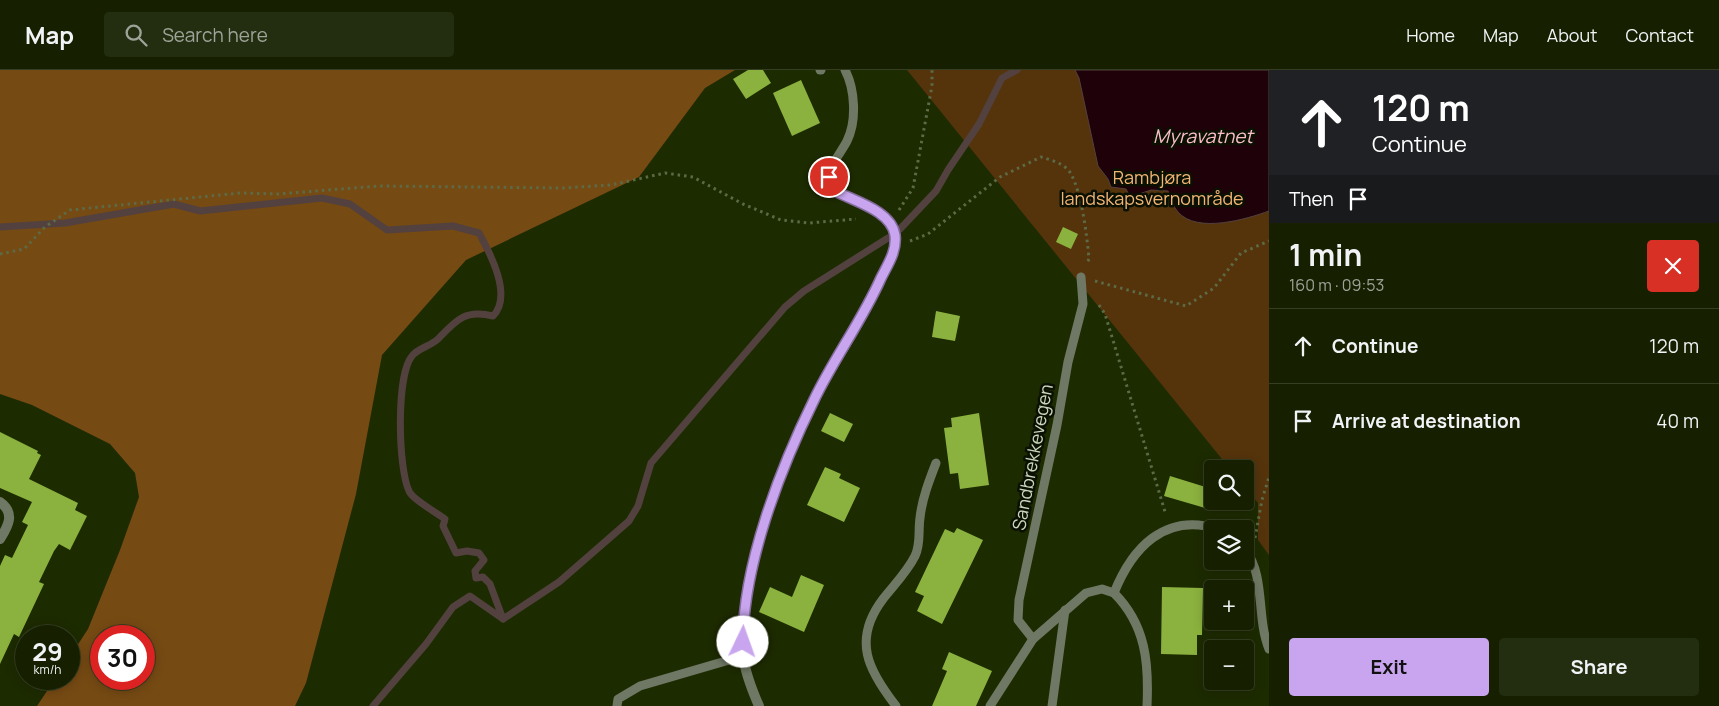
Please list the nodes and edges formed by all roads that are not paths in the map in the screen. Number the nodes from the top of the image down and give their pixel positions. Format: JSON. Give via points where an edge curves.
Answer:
{"nodes":[{"id":1,"x":845,"y":70,"type":"edge"},
{"id":2,"x":882,"y":276,"type":"joint"},
{"id":3,"x":1081,"y":277,"type":"road end"},
{"id":4,"x":936,"y":463,"type":"dead end"},
{"id":5,"x":0,"y":502,"type":"edge"},
{"id":6,"x":1204,"y":525,"type":"edge"},
{"id":7,"x":0,"y":539,"type":"edge"},
{"id":8,"x":1254,"y":569,"type":"edge"},
{"id":9,"x":1114,"y":593,"type":"junction"},
{"id":10,"x":1065,"y":610,"type":"junction"},
{"id":11,"x":1032,"y":639,"type":"junction"},
{"id":12,"x":1269,"y":648,"type":"edge"},
{"id":13,"x":743,"y":656,"type":"junction"},
{"id":14,"x":617,"y":706,"type":"edge"},
{"id":15,"x":759,"y":706,"type":"edge"},
{"id":16,"x":896,"y":706,"type":"edge"},
{"id":17,"x":990,"y":706,"type":"edge"},
{"id":18,"x":1052,"y":706,"type":"edge"},
{"id":19,"x":1147,"y":706,"type":"edge"}],
"edges":[{"from":1,"to":2,"type":"lane","via":[[854,111],[848,139],[831,169],[830,184],[833,190],[890,223],[896,246]]},
{"from":2,"to":13,"type":"street","via":[[870,305],[814,400],[778,487],[754,558],[743,629]]},
{"from":3,"to":11,"type":"lane","name":"Sandbrekkevegen","via":[[1083,304],[1019,600],[1018,620]]},
{"from":4,"to":16,"type":"lane","via":[[924,495],[916,555],[871,617],[866,633],[865,649],[869,661],[879,684]]},
{"from":5,"to":7,"type":"street","via":[[10,515],[9,525]]},
{"from":6,"to":9,"type":"lane","via":[[1180,526],[1144,544],[1122,573]]},
{"from":8,"to":12,"type":"lane"},
{"from":9,"to":10,"type":"lane","via":[[1102,589],[1086,593]]},
{"from":9,"to":19,"type":"lane","via":[[1128,607],[1137,624],[1148,674]]},
{"from":10,"to":11,"type":"lane"},
{"from":10,"to":18,"type":"lane"},
{"from":11,"to":17,"type":"lane"},
{"from":13,"to":14,"type":"lane","via":[[640,686],[618,699]]},
{"from":13,"to":15,"type":"street"}]}
